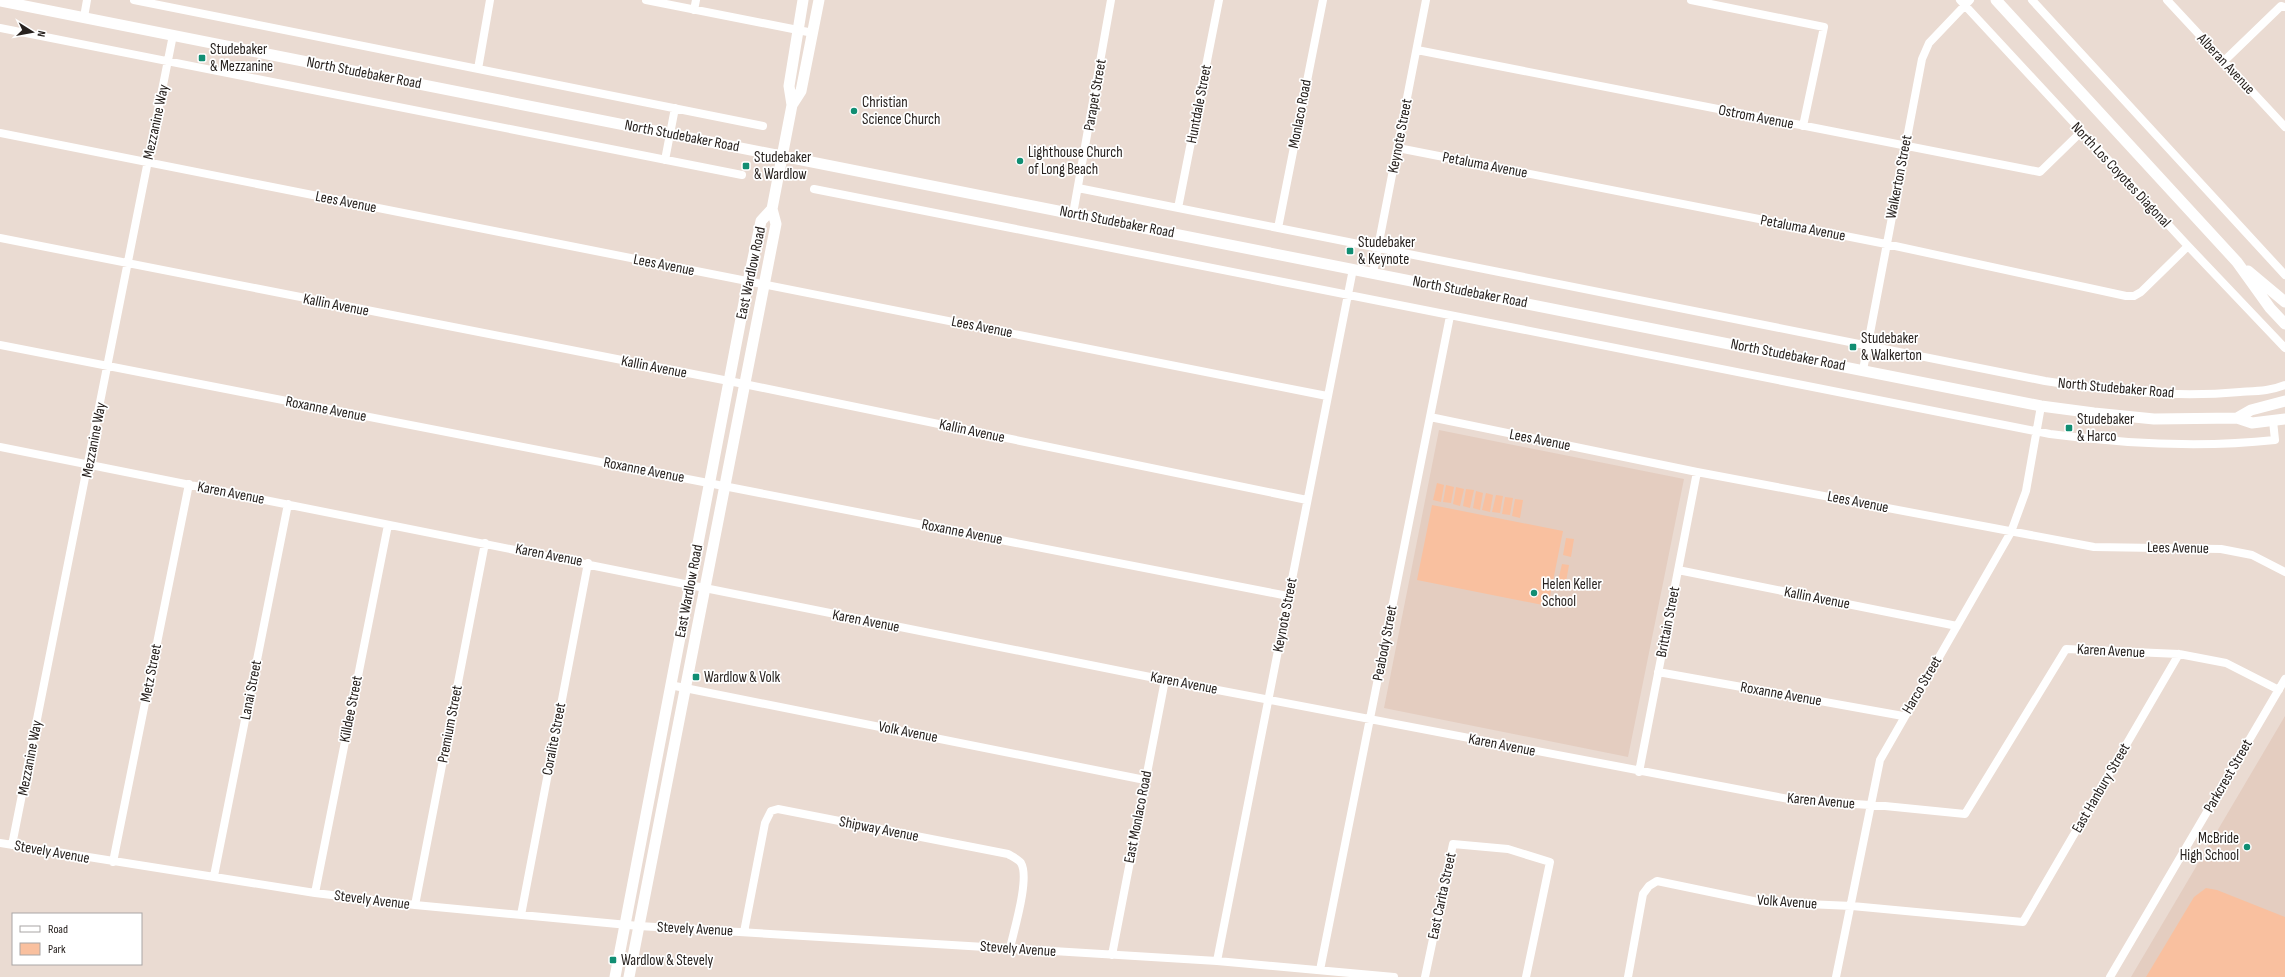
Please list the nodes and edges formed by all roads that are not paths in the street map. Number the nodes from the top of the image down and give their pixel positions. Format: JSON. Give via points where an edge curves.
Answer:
{"nodes":[{"id":1,"x":87,"y":0,"type":"edge"},
{"id":2,"x":134,"y":0,"type":"edge"},
{"id":3,"x":490,"y":0,"type":"edge"},
{"id":4,"x":646,"y":0,"type":"edge"},
{"id":5,"x":696,"y":0,"type":"edge"},
{"id":6,"x":803,"y":0,"type":"edge"},
{"id":7,"x":819,"y":0,"type":"edge"},
{"id":8,"x":1110,"y":0,"type":"edge"},
{"id":9,"x":1219,"y":0,"type":"edge"},
{"id":10,"x":1323,"y":0,"type":"edge"},
{"id":11,"x":1426,"y":0,"type":"edge"},
{"id":12,"x":1691,"y":0,"type":"edge"},
{"id":13,"x":1996,"y":0,"type":"edge"},
{"id":14,"x":2032,"y":0,"type":"edge"},
{"id":15,"x":2167,"y":0,"type":"edge"},
{"id":16,"x":0,"y":1,"type":"edge"},
{"id":17,"x":1965,"y":2,"type":"edge"},
{"id":18,"x":2285,"y":7,"type":"edge"},
{"id":19,"x":694,"y":10,"type":"junction"},
{"id":20,"x":84,"y":17,"type":"junction"},
{"id":21,"x":0,"y":28,"type":"edge"},
{"id":22,"x":797,"y":30,"type":"junction"},
{"id":23,"x":813,"y":33,"type":"junction"},
{"id":24,"x":173,"y":35,"type":"junction"},
{"id":25,"x":1417,"y":50,"type":"junction"},
{"id":26,"x":168,"y":61,"type":"junction"},
{"id":27,"x":2223,"y":62,"type":"junction"},
{"id":28,"x":478,"y":69,"type":"junction"},
{"id":29,"x":792,"y":105,"type":"junction"},
{"id":30,"x":675,"y":108,"type":"junction"},
{"id":31,"x":763,"y":126,"type":"dead end"},
{"id":32,"x":1803,"y":126,"type":"junction"},
{"id":33,"x":2285,"y":127,"type":"edge"},
{"id":34,"x":2081,"y":132,"type":"junction"},
{"id":35,"x":0,"y":133,"type":"edge"},
{"id":36,"x":670,"y":133,"type":"junction"},
{"id":37,"x":1905,"y":146,"type":"junction"},
{"id":38,"x":1398,"y":148,"type":"junction"},
{"id":39,"x":782,"y":156,"type":"junction"},
{"id":40,"x":665,"y":160,"type":"junction"},
{"id":41,"x":147,"y":163,"type":"junction"},
{"id":42,"x":742,"y":175,"type":"dead end"},
{"id":43,"x":1078,"y":188,"type":"junction"},
{"id":44,"x":814,"y":189,"type":"dead end"},
{"id":45,"x":1178,"y":208,"type":"junction"},
{"id":46,"x":772,"y":210,"type":"junction"},
{"id":47,"x":1073,"y":214,"type":"junction"},
{"id":48,"x":1278,"y":228,"type":"junction"},
{"id":49,"x":0,"y":238,"type":"edge"},
{"id":50,"x":1886,"y":244,"type":"junction"},
{"id":51,"x":2188,"y":246,"type":"junction"},
{"id":52,"x":1378,"y":248,"type":"junction"},
{"id":53,"x":2237,"y":262,"type":"junction"},
{"id":54,"x":128,"y":264,"type":"junction"},
{"id":55,"x":1353,"y":269,"type":"junction"},
{"id":56,"x":1373,"y":273,"type":"junction"},
{"id":57,"x":2285,"y":275,"type":"edge"},
{"id":58,"x":748,"y":282,"type":"junction"},
{"id":59,"x":764,"y":284,"type":"junction"},
{"id":60,"x":1347,"y":296,"type":"junction"},
{"id":61,"x":2285,"y":302,"type":"edge"},
{"id":62,"x":1450,"y":316,"type":"junction"},
{"id":63,"x":2285,"y":324,"type":"edge"},
{"id":64,"x":1867,"y":344,"type":"junction"},
{"id":65,"x":0,"y":345,"type":"edge"},
{"id":66,"x":2285,"y":348,"type":"edge"},
{"id":67,"x":108,"y":367,"type":"junction"},
{"id":68,"x":1863,"y":370,"type":"junction"},
{"id":69,"x":729,"y":382,"type":"junction"},
{"id":70,"x":744,"y":384,"type":"junction"},
{"id":71,"x":2285,"y":385,"type":"edge"},
{"id":72,"x":1327,"y":396,"type":"junction"},
{"id":73,"x":2285,"y":401,"type":"edge"},
{"id":74,"x":2041,"y":406,"type":"junction"},
{"id":75,"x":1430,"y":417,"type":"junction"},
{"id":76,"x":2237,"y":418,"type":"junction"},
{"id":77,"x":2285,"y":419,"type":"edge"},
{"id":78,"x":2273,"y":421,"type":"junction"},
{"id":79,"x":2036,"y":432,"type":"junction"},
{"id":80,"x":0,"y":447,"type":"edge"},
{"id":81,"x":89,"y":465,"type":"junction"},
{"id":82,"x":1697,"y":472,"type":"junction"},
{"id":83,"x":710,"y":483,"type":"junction"},
{"id":84,"x":189,"y":484,"type":"junction"},
{"id":85,"x":724,"y":486,"type":"junction"},
{"id":86,"x":1307,"y":500,"type":"junction"},
{"id":87,"x":288,"y":504,"type":"junction"},
{"id":88,"x":388,"y":525,"type":"junction"},
{"id":89,"x":2011,"y":532,"type":"junction"},
{"id":90,"x":485,"y":543,"type":"junction"},
{"id":91,"x":588,"y":563,"type":"junction"},
{"id":92,"x":1678,"y":570,"type":"junction"},
{"id":93,"x":2285,"y":572,"type":"edge"},
{"id":94,"x":690,"y":586,"type":"junction"},
{"id":95,"x":704,"y":589,"type":"junction"},
{"id":96,"x":1288,"y":596,"type":"junction"},
{"id":97,"x":1957,"y":626,"type":"junction"},
{"id":98,"x":2179,"y":654,"type":"junction"},
{"id":99,"x":1658,"y":672,"type":"junction"},
{"id":100,"x":2285,"y":679,"type":"edge"},
{"id":101,"x":1165,"y":680,"type":"junction"},
{"id":102,"x":670,"y":685,"type":"junction"},
{"id":103,"x":685,"y":688,"type":"junction"},
{"id":104,"x":2279,"y":690,"type":"junction"},
{"id":105,"x":1268,"y":699,"type":"junction"},
{"id":106,"x":1904,"y":716,"type":"junction"},
{"id":107,"x":1369,"y":720,"type":"junction"},
{"id":108,"x":1640,"y":772,"type":"junction"},
{"id":109,"x":1146,"y":780,"type":"junction"},
{"id":110,"x":1871,"y":805,"type":"junction"},
{"id":111,"x":0,"y":843,"type":"edge"},
{"id":112,"x":12,"y":845,"type":"junction"},
{"id":113,"x":113,"y":862,"type":"junction"},
{"id":114,"x":214,"y":876,"type":"junction"},
{"id":115,"x":315,"y":893,"type":"junction"},
{"id":116,"x":415,"y":905,"type":"junction"},
{"id":117,"x":1852,"y":906,"type":"junction"},
{"id":118,"x":520,"y":915,"type":"junction"},
{"id":119,"x":2023,"y":922,"type":"joint"},
{"id":120,"x":625,"y":924,"type":"junction"},
{"id":121,"x":639,"y":926,"type":"junction"},
{"id":122,"x":744,"y":932,"type":"junction"},
{"id":123,"x":1010,"y":948,"type":"junction"},
{"id":124,"x":1112,"y":954,"type":"junction"},
{"id":125,"x":1217,"y":961,"type":"junction"},
{"id":126,"x":1320,"y":970,"type":"junction"},
{"id":127,"x":615,"y":977,"type":"edge"},
{"id":128,"x":629,"y":977,"type":"edge"},
{"id":129,"x":1394,"y":977,"type":"edge"},
{"id":130,"x":1425,"y":977,"type":"edge"},
{"id":131,"x":1526,"y":977,"type":"edge"},
{"id":132,"x":1628,"y":977,"type":"edge"},
{"id":133,"x":1836,"y":977,"type":"edge"},
{"id":134,"x":2110,"y":977,"type":"edge"}],
"edges":[{"from":1,"to":20,"type":"street"},
{"from":2,"to":28,"type":"street","name":"North Studebaker Road"},
{"from":3,"to":28,"type":"street"},
{"from":4,"to":19,"type":"street"},
{"from":5,"to":19,"type":"street"},
{"from":6,"to":22,"type":"main road","name":"East Wardlow Road"},
{"from":7,"to":23,"type":"main road","name":"East Wardlow Road"},
{"from":8,"to":43,"type":"street","name":"Parapet Street"},
{"from":9,"to":45,"type":"street","name":"Huntdale Street"},
{"from":10,"to":48,"type":"street","name":"Monlaco Road"},
{"from":11,"to":25,"type":"street","name":"Keynote Street"},
{"from":12,"to":32,"type":"street","via":[[1824,27]]},
{"from":13,"to":53,"type":"main road","name":"North Los Coyotes Diagonal"},
{"from":14,"to":57,"type":"street"},
{"from":15,"to":27,"type":"street","name":"Alberan Avenue"},
{"from":16,"to":20,"type":"main road","name":"North Studebaker Road"},
{"from":17,"to":34,"type":"street","name":"North Los Coyotes Diagonal"},
{"from":17,"to":37,"type":"street","name":"Walkerton Street","via":[[1939,30],[1924,54]]},
{"from":18,"to":27,"type":"street","via":[[2281,6]]},
{"from":19,"to":22,"type":"street"},
{"from":20,"to":24,"type":"main road","name":"North Studebaker Road"},
{"from":21,"to":26,"type":"street","name":"North Studebaker Road"},
{"from":22,"to":23,"type":"street"},
{"from":22,"to":29,"type":"main road","name":"East Wardlow Road","via":[[789,86]]},
{"from":23,"to":29,"type":"main road","name":"East Wardlow Road","via":[[801,91]]},
{"from":24,"to":26,"type":"street","name":"Mezzanine Way"},
{"from":24,"to":36,"type":"main road","name":"North Studebaker Road"},
{"from":25,"to":32,"type":"street","name":"Ostrom Avenue"},
{"from":25,"to":38,"type":"street","name":"Keynote Street"},
{"from":26,"to":40,"type":"street","name":"North Studebaker Road"},
{"from":26,"to":41,"type":"street","name":"Mezzanine Way"},
{"from":27,"to":33,"type":"street","name":"Alberan Avenue"},
{"from":28,"to":30,"type":"street","name":"North Studebaker Road"},
{"from":29,"to":39,"type":"main road","name":"East Wardlow Road"},
{"from":30,"to":31,"type":"street","name":"North Studebaker Road"},
{"from":30,"to":36,"type":"street"},
{"from":32,"to":37,"type":"street","name":"Ostrom Avenue"},
{"from":34,"to":37,"type":"street","name":"Ostrom Avenue","via":[[2040,172]]},
{"from":34,"to":51,"type":"street","name":"North Los Coyotes Diagonal"},
{"from":35,"to":41,"type":"street","name":"Lees Avenue"},
{"from":36,"to":39,"type":"main road","name":"North Studebaker Road"},
{"from":36,"to":40,"type":"street"},
{"from":37,"to":50,"type":"street","name":"Walkerton Street"},
{"from":38,"to":50,"type":"street","name":"Petaluma Avenue"},
{"from":38,"to":52,"type":"street","name":"Keynote Street"},
{"from":39,"to":46,"type":"main road","name":"East Wardlow Road"},
{"from":39,"to":47,"type":"main road","name":"North Studebaker Road"},
{"from":40,"to":42,"type":"street","name":"North Studebaker Road"},
{"from":41,"to":54,"type":"street","name":"Mezzanine Way"},
{"from":41,"to":58,"type":"street","name":"Lees Avenue"},
{"from":43,"to":45,"type":"street","name":"North Studebaker Road"},
{"from":43,"to":47,"type":"street","name":"Parapet Street"},
{"from":44,"to":60,"type":"street","name":"North Studebaker Road"},
{"from":45,"to":48,"type":"street","name":"North Studebaker Road"},
{"from":46,"to":58,"type":"main road","name":"East Wardlow Road","via":[[761,221]]},
{"from":46,"to":59,"type":"main road","name":"East Wardlow Road","via":[[776,224]]},
{"from":47,"to":55,"type":"main road","name":"North Studebaker Road"},
{"from":48,"to":52,"type":"street","name":"North Studebaker Road"},
{"from":49,"to":54,"type":"street","name":"Kallin Avenue"},
{"from":50,"to":51,"type":"street","name":"Petaluma Avenue","via":[[2126,296],[2142,292]]},
{"from":50,"to":64,"type":"street","name":"Walkerton Street"},
{"from":51,"to":66,"type":"street","name":"North Los Coyotes Diagonal"},
{"from":52,"to":56,"type":"street","name":"Keynote Street"},
{"from":52,"to":64,"type":"street","name":"North Studebaker Road"},
{"from":53,"to":61,"type":"main road","name":"North Los Coyotes Diagonal"},
{"from":53,"to":63,"type":"main road","name":"North Los Coyotes Diagonal","via":[[2270,308]]},
{"from":54,"to":67,"type":"street","name":"Mezzanine Way"},
{"from":54,"to":69,"type":"street","name":"Kallin Avenue"},
{"from":55,"to":56,"type":"main road","name":"North Studebaker Road"},
{"from":55,"to":60,"type":"street","name":"Keynote Street"},
{"from":56,"to":68,"type":"main road","name":"North Studebaker Road"},
{"from":58,"to":59,"type":"street","name":"Lees Avenue"},
{"from":58,"to":69,"type":"main road","name":"East Wardlow Road"},
{"from":59,"to":70,"type":"main road","name":"East Wardlow Road"},
{"from":59,"to":72,"type":"street","name":"Lees Avenue"},
{"from":60,"to":62,"type":"street","name":"North Studebaker Road"},
{"from":60,"to":72,"type":"street","name":"Keynote Street"},
{"from":62,"to":75,"type":"street","name":"Peabody Street"},
{"from":62,"to":79,"type":"street","name":"North Studebaker Road"},
{"from":64,"to":68,"type":"street","name":"Walkerton Street"},
{"from":64,"to":71,"type":"street","name":"North Studebaker Road","via":[[2045,381],[2112,391],[2224,393],[2273,389]]},
{"from":65,"to":67,"type":"street","name":"Roxanne Avenue"},
{"from":67,"to":81,"type":"street","name":"Mezzanine Way"},
{"from":67,"to":83,"type":"street","name":"Roxanne Avenue"},
{"from":68,"to":74,"type":"main road","name":"North Studebaker Road"},
{"from":69,"to":70,"type":"street","name":"Kallin Avenue"},
{"from":69,"to":83,"type":"main road","name":"East Wardlow Road"},
{"from":70,"to":85,"type":"main road","name":"East Wardlow Road"},
{"from":70,"to":86,"type":"street","name":"Kallin Avenue"},
{"from":72,"to":86,"type":"street","name":"Keynote Street"},
{"from":73,"to":76,"type":"main road","name":"North Studebaker Road","via":[[2251,410]]},
{"from":74,"to":76,"type":"main road","name":"North Studebaker Road","via":[[2094,414],[2148,418]]},
{"from":74,"to":79,"type":"street","name":"Harco Street"},
{"from":75,"to":82,"type":"street","name":"Lees Avenue"},
{"from":75,"to":107,"type":"street","name":"Peabody Street"},
{"from":76,"to":78,"type":"main road","name":"North Studebaker Road","via":[[2252,423]]},
{"from":77,"to":78,"type":"main road","name":"North Studebaker Road"},
{"from":78,"to":79,"type":"street","name":"North Studebaker Road","via":[[2275,440],[2186,445],[2096,440]]},
{"from":79,"to":89,"type":"street","name":"Harco Street","via":[[2026,491]]},
{"from":80,"to":81,"type":"street","name":"Karen Avenue"},
{"from":81,"to":84,"type":"street","name":"Karen Avenue"},
{"from":81,"to":112,"type":"street","name":"Mezzanine Way"},
{"from":82,"to":89,"type":"street","name":"Lees Avenue"},
{"from":82,"to":92,"type":"street","name":"Brittain Street"},
{"from":83,"to":85,"type":"street","name":"Roxanne Avenue"},
{"from":83,"to":94,"type":"main road","name":"East Wardlow Road"},
{"from":84,"to":87,"type":"street","name":"Karen Avenue"},
{"from":84,"to":113,"type":"street","name":"Metz Street"},
{"from":85,"to":95,"type":"main road","name":"East Wardlow Road"},
{"from":85,"to":96,"type":"street","name":"Roxanne Avenue"},
{"from":86,"to":96,"type":"street","name":"Keynote Street"},
{"from":87,"to":88,"type":"street","name":"Karen Avenue"},
{"from":87,"to":114,"type":"street","name":"Lanai Street"},
{"from":88,"to":90,"type":"street","name":"Karen Avenue"},
{"from":88,"to":115,"type":"street","name":"Killdee Street"},
{"from":89,"to":93,"type":"street","name":"Lees Avenue","via":[[2094,547],[2221,549],[2252,555]]},
{"from":89,"to":97,"type":"street","name":"Harco Street"},
{"from":90,"to":91,"type":"street","name":"Karen Avenue"},
{"from":90,"to":116,"type":"street","name":"Premium Street"},
{"from":91,"to":94,"type":"street","name":"Karen Avenue"},
{"from":91,"to":118,"type":"street","name":"Coralite Street"},
{"from":92,"to":97,"type":"street","name":"Kallin Avenue"},
{"from":92,"to":99,"type":"street","name":"Brittain Street"},
{"from":94,"to":95,"type":"street","name":"Karen Avenue"},
{"from":94,"to":102,"type":"main road","name":"East Wardlow Road"},
{"from":95,"to":101,"type":"street","name":"Karen Avenue"},
{"from":95,"to":103,"type":"main road","name":"East Wardlow Road"},
{"from":96,"to":105,"type":"street","name":"Keynote Street"},
{"from":97,"to":106,"type":"street","name":"Harco Street"},
{"from":98,"to":104,"type":"street","name":"Karen Avenue","via":[[2226,663]]},
{"from":98,"to":110,"type":"street","name":"Karen Avenue","via":[[2066,649],[1965,814]]},
{"from":98,"to":119,"type":"street","name":"East Hanbury Street"},
{"from":99,"to":106,"type":"street","name":"Roxanne Avenue"},
{"from":99,"to":108,"type":"street","name":"Brittain Street"},
{"from":100,"to":104,"type":"street","name":"Parkcrest Street"},
{"from":101,"to":105,"type":"street","name":"Karen Avenue"},
{"from":101,"to":109,"type":"street","name":"East Monlaco Road"},
{"from":102,"to":103,"type":"street","name":"Volk Avenue"},
{"from":102,"to":120,"type":"main road","name":"East Wardlow Road"},
{"from":103,"to":109,"type":"street","name":"Volk Avenue"},
{"from":103,"to":121,"type":"main road","name":"East Wardlow Road"},
{"from":104,"to":134,"type":"street","name":"Parkcrest Street"},
{"from":105,"to":107,"type":"street","name":"Karen Avenue"},
{"from":105,"to":125,"type":"street","name":"Keynote Street"},
{"from":106,"to":110,"type":"street","name":"Harco Street","via":[[1880,760]]},
{"from":107,"to":108,"type":"street","name":"Karen Avenue"},
{"from":107,"to":126,"type":"street","name":"Peabody Street"},
{"from":108,"to":110,"type":"street","name":"Karen Avenue","via":[[1794,800]]},
{"from":109,"to":124,"type":"street","name":"East Monlaco Road"},
{"from":110,"to":117,"type":"street","name":"Harco Street"},
{"from":111,"to":112,"type":"street","name":"Stevely Avenue"},
{"from":112,"to":113,"type":"street","name":"Stevely Avenue"},
{"from":113,"to":114,"type":"street","name":"Stevely Avenue"},
{"from":114,"to":115,"type":"street","name":"Stevely Avenue"},
{"from":115,"to":116,"type":"street","name":"Stevely Avenue"},
{"from":116,"to":118,"type":"street","name":"Stevely Avenue"},
{"from":117,"to":119,"type":"street","name":"Volk Avenue"},
{"from":117,"to":132,"type":"street","name":"Volk Avenue","via":[[1758,902],[1657,880],[1643,894]]},
{"from":117,"to":133,"type":"street","name":"Harco Street"},
{"from":118,"to":120,"type":"street","name":"Stevely Avenue"},
{"from":120,"to":121,"type":"street","name":"Stevely Avenue"},
{"from":120,"to":127,"type":"main road","name":"East Wardlow Road"},
{"from":121,"to":122,"type":"street","name":"Stevely Avenue"},
{"from":121,"to":128,"type":"main road","name":"East Wardlow Road"},
{"from":122,"to":123,"type":"street","name":"Stevely Avenue"},
{"from":122,"to":123,"type":"street","name":"Shipway Avenue","via":[[765,823],[772,811],[778,809],[1008,854],[1015,858],[1021,863],[1023,882]]},
{"from":123,"to":124,"type":"street","name":"Stevely Avenue"},
{"from":124,"to":125,"type":"street","name":"Stevely Avenue"},
{"from":125,"to":126,"type":"street","name":"Stevely Avenue"},
{"from":126,"to":129,"type":"street","name":"Stevely Avenue"},
{"from":130,"to":131,"type":"street","name":"East Carita Street","via":[[1453,844],[1508,849],[1550,862]]}]}
